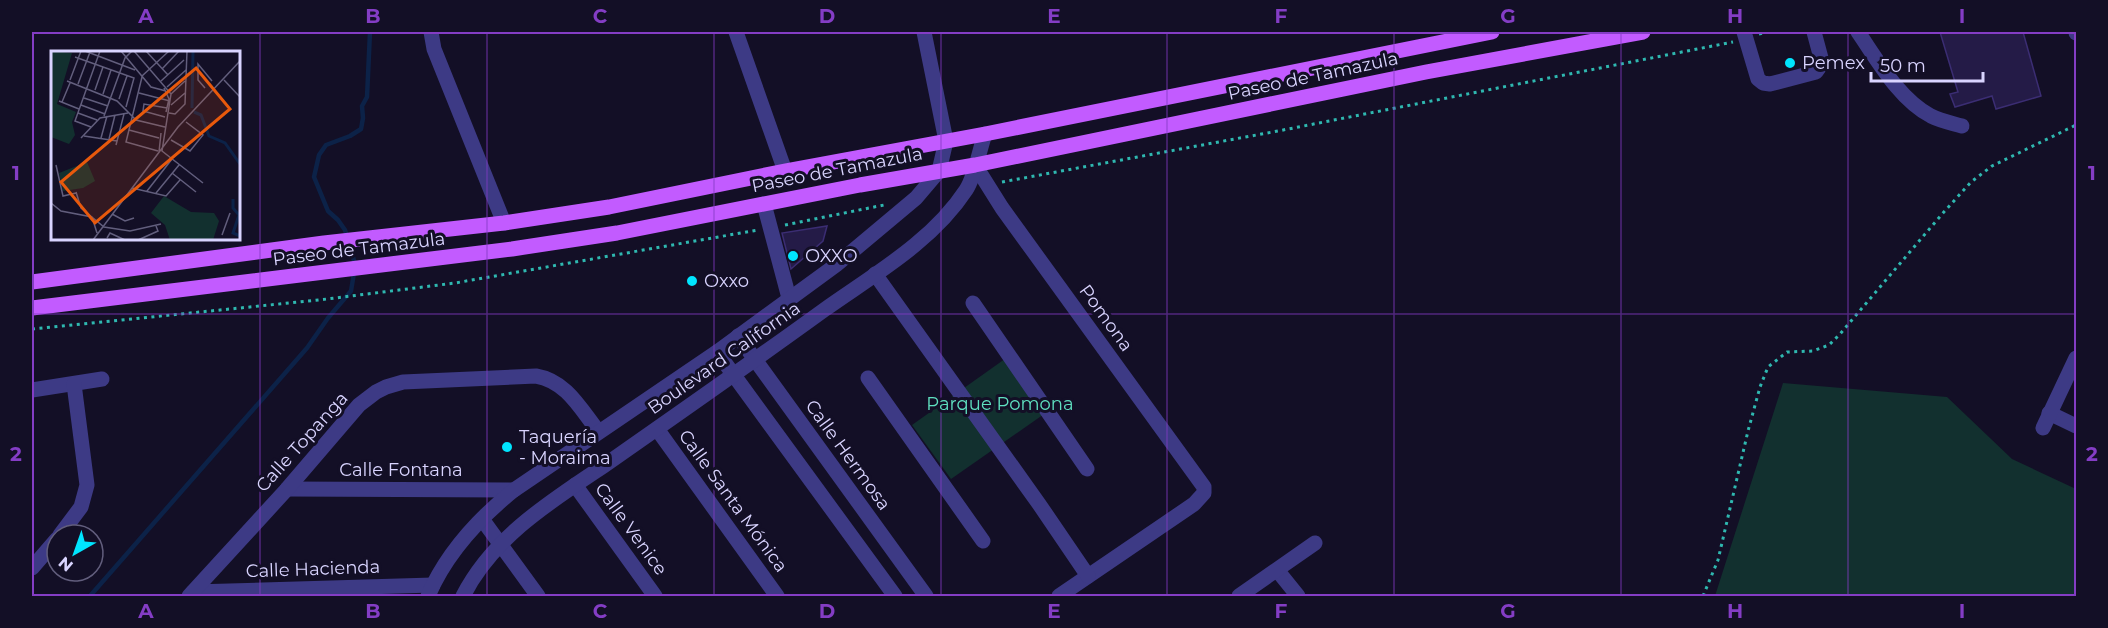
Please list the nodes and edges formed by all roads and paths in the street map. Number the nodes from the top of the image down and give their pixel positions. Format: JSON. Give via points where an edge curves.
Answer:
{"nodes":[{"id":1,"x":431,"y":32,"type":"edge"},
{"id":2,"x":736,"y":32,"type":"edge"},
{"id":3,"x":924,"y":32,"type":"edge"},
{"id":4,"x":1492,"y":32,"type":"edge"},
{"id":5,"x":1643,"y":32,"type":"edge"},
{"id":6,"x":1744,"y":32,"type":"edge"},
{"id":7,"x":1815,"y":32,"type":"edge"},
{"id":8,"x":1858,"y":32,"type":"edge"},
{"id":9,"x":1420,"y":46,"type":"junction"},
{"id":10,"x":1426,"y":72,"type":"junction"},
{"id":11,"x":2076,"y":125,"type":"edge"},
{"id":12,"x":1962,"y":126,"type":"dead end"},
{"id":13,"x":985,"y":135,"type":"junction"},
{"id":14,"x":946,"y":141,"type":"junction"},
{"id":15,"x":975,"y":165,"type":"junction"},
{"id":16,"x":785,"y":171,"type":"junction"},
{"id":17,"x":939,"y":171,"type":"junction"},
{"id":18,"x":764,"y":204,"type":"junction"},
{"id":19,"x":504,"y":223,"type":"junction"},
{"id":20,"x":875,"y":274,"type":"junction"},
{"id":21,"x":32,"y":282,"type":"edge"},
{"id":22,"x":789,"y":298,"type":"junction"},
{"id":23,"x":973,"y":303,"type":"dead end"},
{"id":24,"x":32,"y":308,"type":"edge"},
{"id":25,"x":738,"y":336,"type":"junction"},
{"id":26,"x":717,"y":352,"type":"junction"},
{"id":27,"x":2076,"y":358,"type":"edge"},
{"id":28,"x":756,"y":359,"type":"junction"},
{"id":29,"x":735,"y":375,"type":"junction"},
{"id":30,"x":2073,"y":377,"type":"edge"},
{"id":31,"x":868,"y":378,"type":"dead end"},
{"id":32,"x":102,"y":379,"type":"dead end"},
{"id":33,"x":74,"y":384,"type":"junction"},
{"id":34,"x":32,"y":390,"type":"edge"},
{"id":35,"x":2076,"y":426,"type":"edge"},
{"id":36,"x":657,"y":429,"type":"junction"},
{"id":37,"x":598,"y":432,"type":"junction"},
{"id":38,"x":1087,"y":469,"type":"dead end"},
{"id":39,"x":575,"y":485,"type":"junction"},
{"id":40,"x":287,"y":489,"type":"junction"},
{"id":41,"x":514,"y":490,"type":"junction"},
{"id":42,"x":482,"y":519,"type":"junction"},
{"id":43,"x":69,"y":523,"type":"edge"},
{"id":44,"x":983,"y":542,"type":"dead end"},
{"id":45,"x":500,"y":543,"type":"junction"},
{"id":46,"x":1315,"y":543,"type":"dead end"},
{"id":47,"x":45,"y":553,"type":"edge"},
{"id":48,"x":32,"y":568,"type":"edge"},
{"id":49,"x":1277,"y":570,"type":"junction"},
{"id":50,"x":1088,"y":576,"type":"junction"},
{"id":51,"x":431,"y":591,"type":"edge"},
{"id":52,"x":191,"y":594,"type":"edge"},
{"id":53,"x":463,"y":597,"type":"edge"},
{"id":54,"x":538,"y":597,"type":"edge"},
{"id":55,"x":655,"y":597,"type":"edge"},
{"id":56,"x":777,"y":597,"type":"edge"},
{"id":57,"x":895,"y":597,"type":"edge"},
{"id":58,"x":926,"y":597,"type":"edge"},
{"id":59,"x":1059,"y":597,"type":"edge"},
{"id":60,"x":1239,"y":597,"type":"edge"},
{"id":61,"x":1299,"y":597,"type":"edge"},
{"id":62,"x":1703,"y":597,"type":"edge"}],
"edges":[{"from":1,"to":19,"type":"street","via":[[434,49]]},
{"from":2,"to":16,"type":"street"},
{"from":3,"to":14,"type":"street"},
{"from":4,"to":9,"type":"main road","name":"Paseo de Tamazula"},
{"from":5,"to":10,"type":"main road","name":"Paseo de Tamazula"},
{"from":6,"to":7,"type":"street","via":[[1758,79],[1770,84],[1816,72],[1821,58]]},
{"from":8,"to":12,"type":"street","via":[[1918,107],[1938,119]]},
{"from":9,"to":10,"type":"main road"},
{"from":9,"to":13,"type":"main road","name":"Paseo de Tamazula"},
{"from":10,"to":15,"type":"main road","name":"Paseo de Tamazula"},
{"from":11,"to":62,"type":"path","via":[[1992,166],[1971,182],[1828,345],[1813,351],[1787,352],[1768,367],[1748,431],[1718,560]]},
{"from":13,"to":14,"type":"main road","name":"Paseo de Tamazula"},
{"from":13,"to":15,"type":"street","name":"Boulevard California"},
{"from":14,"to":16,"type":"main road","name":"Paseo de Tamazula"},
{"from":14,"to":17,"type":"street","name":"Boulevard California"},
{"from":15,"to":17,"type":"main road","name":"Paseo de Tamazula"},
{"from":15,"to":20,"type":"street","name":"Boulevard California","via":[[967,189],[946,215]]},
{"from":15,"to":50,"type":"street","name":"Pomona","via":[[1204,487],[1204,493],[1194,504]]},
{"from":16,"to":19,"type":"main road","name":"Paseo de Tamazula","via":[[609,207]]},
{"from":17,"to":18,"type":"main road","name":"Paseo de Tamazula"},
{"from":17,"to":22,"type":"street","name":"Boulevard California","via":[[916,198],[836,265]]},
{"from":18,"to":22,"type":"street"},
{"from":18,"to":24,"type":"main road","name":"Paseo de Tamazula","via":[[512,249]]},
{"from":19,"to":21,"type":"main road","name":"Paseo de Tamazula"},
{"from":20,"to":28,"type":"street","name":"Boulevard California"},
{"from":20,"to":50,"type":"street"},
{"from":22,"to":25,"type":"street","name":"Boulevard California"},
{"from":23,"to":38,"type":"street"},
{"from":25,"to":26,"type":"street","name":"Boulevard California"},
{"from":25,"to":28,"type":"street","name":"Calle Hermosa"},
{"from":26,"to":29,"type":"street"},
{"from":26,"to":37,"type":"street","name":"Boulevard California"},
{"from":27,"to":30,"type":"street"},
{"from":28,"to":29,"type":"street","name":"Boulevard California"},
{"from":28,"to":58,"type":"street","name":"Calle Hermosa"},
{"from":29,"to":36,"type":"street","name":"Boulevard California"},
{"from":29,"to":57,"type":"street"},
{"from":30,"to":35,"type":"street","via":[[2046,421]]},
{"from":31,"to":44,"type":"street"},
{"from":32,"to":33,"type":"street"},
{"from":33,"to":34,"type":"street"},
{"from":33,"to":43,"type":"street","via":[[87,485],[81,507]]},
{"from":36,"to":39,"type":"street","name":"Boulevard California"},
{"from":36,"to":56,"type":"street","name":"Calle Santa Mónica"},
{"from":37,"to":40,"type":"street","name":"Calle Topanga","via":[[569,395],[549,378],[403,382],[386,387],[359,405]]},
{"from":37,"to":41,"type":"street","name":"Boulevard California"},
{"from":39,"to":45,"type":"street","name":"Boulevard California"},
{"from":39,"to":55,"type":"street","name":"Calle Venice"},
{"from":40,"to":41,"type":"street","name":"Calle Fontana"},
{"from":40,"to":52,"type":"street","name":"Calle Topanga"},
{"from":41,"to":42,"type":"street","name":"Boulevard California"},
{"from":42,"to":45,"type":"street"},
{"from":42,"to":51,"type":"street","name":"Boulevard California","via":[[464,538]]},
{"from":45,"to":53,"type":"street","name":"Boulevard California","via":[[484,561]]},
{"from":45,"to":54,"type":"street"},
{"from":46,"to":49,"type":"street"},
{"from":47,"to":48,"type":"street"},
{"from":49,"to":60,"type":"street"},
{"from":49,"to":61,"type":"street"},
{"from":50,"to":59,"type":"street"},
{"from":51,"to":52,"type":"street","name":"Calle Hacienda"}]}
